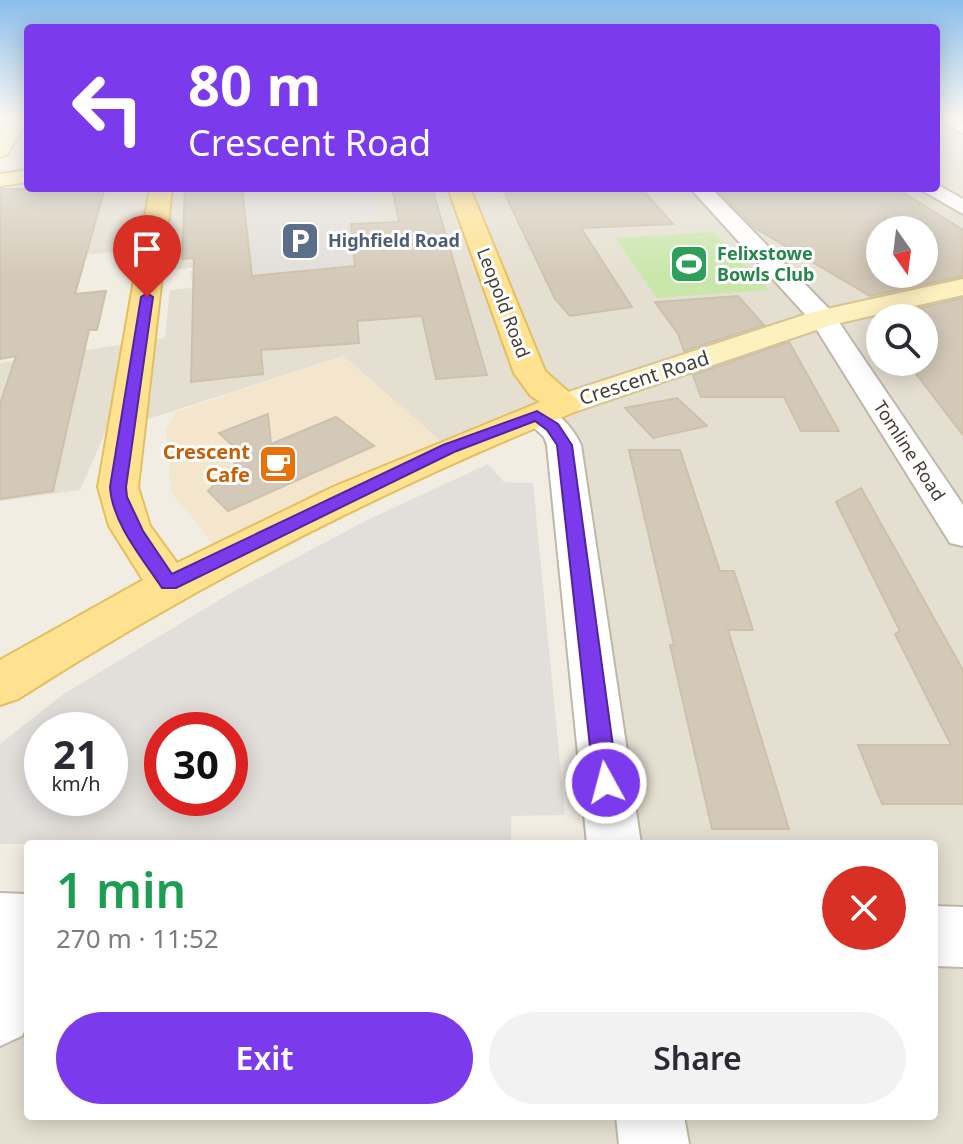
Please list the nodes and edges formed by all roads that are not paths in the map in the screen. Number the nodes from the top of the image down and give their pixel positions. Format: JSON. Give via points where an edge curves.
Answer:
{"nodes":[{"id":1,"x":24,"y":177,"type":"edge"},
{"id":2,"x":0,"y":180,"type":"edge"},
{"id":3,"x":160,"y":192,"type":"edge"},
{"id":4,"x":461,"y":192,"type":"edge"},
{"id":5,"x":704,"y":192,"type":"edge"},
{"id":6,"x":935,"y":192,"type":"edge"},
{"id":7,"x":963,"y":208,"type":"edge"},
{"id":8,"x":963,"y":287,"type":"edge"},
{"id":9,"x":823,"y":318,"type":"junction"},
{"id":10,"x":551,"y":410,"type":"junction"},
{"id":11,"x":963,"y":534,"type":"edge"},
{"id":12,"x":169,"y":584,"type":"junction"},
{"id":13,"x":0,"y":685,"type":"edge"},
{"id":14,"x":613,"y":840,"type":"edge"},
{"id":15,"x":0,"y":922,"type":"edge"},
{"id":16,"x":24,"y":923,"type":"edge"},
{"id":17,"x":938,"y":936,"type":"edge"},
{"id":18,"x":963,"y":937,"type":"edge"},
{"id":19,"x":24,"y":954,"type":"edge"},
{"id":20,"x":0,"y":1014,"type":"edge"},
{"id":21,"x":651,"y":1120,"type":"edge"},
{"id":22,"x":654,"y":1144,"type":"edge"}],
"edges":[{"from":1,"to":2,"type":"street"},
{"from":3,"to":12,"type":"main road","via":[[118,497]]},
{"from":4,"to":10,"type":"main road","name":"Leopold Road","via":[[530,373]]},
{"from":5,"to":9,"type":"street","name":"Tomline Road"},
{"from":6,"to":7,"type":"street"},
{"from":8,"to":9,"type":"street","name":"Crescent Road"},
{"from":9,"to":10,"type":"street","name":"Crescent Road"},
{"from":9,"to":11,"type":"street","name":"Tomline Road"},
{"from":10,"to":12,"type":"main road","name":"Crescent Road","via":[[422,461]]},
{"from":10,"to":14,"type":"street","name":"Leopold Road","via":[[564,445]]},
{"from":12,"to":13,"type":"main road","name":"Crescent Road"},
{"from":15,"to":16,"type":"street"},
{"from":17,"to":18,"type":"street"},
{"from":19,"to":20,"type":"street"},
{"from":21,"to":22,"type":"street"}]}
